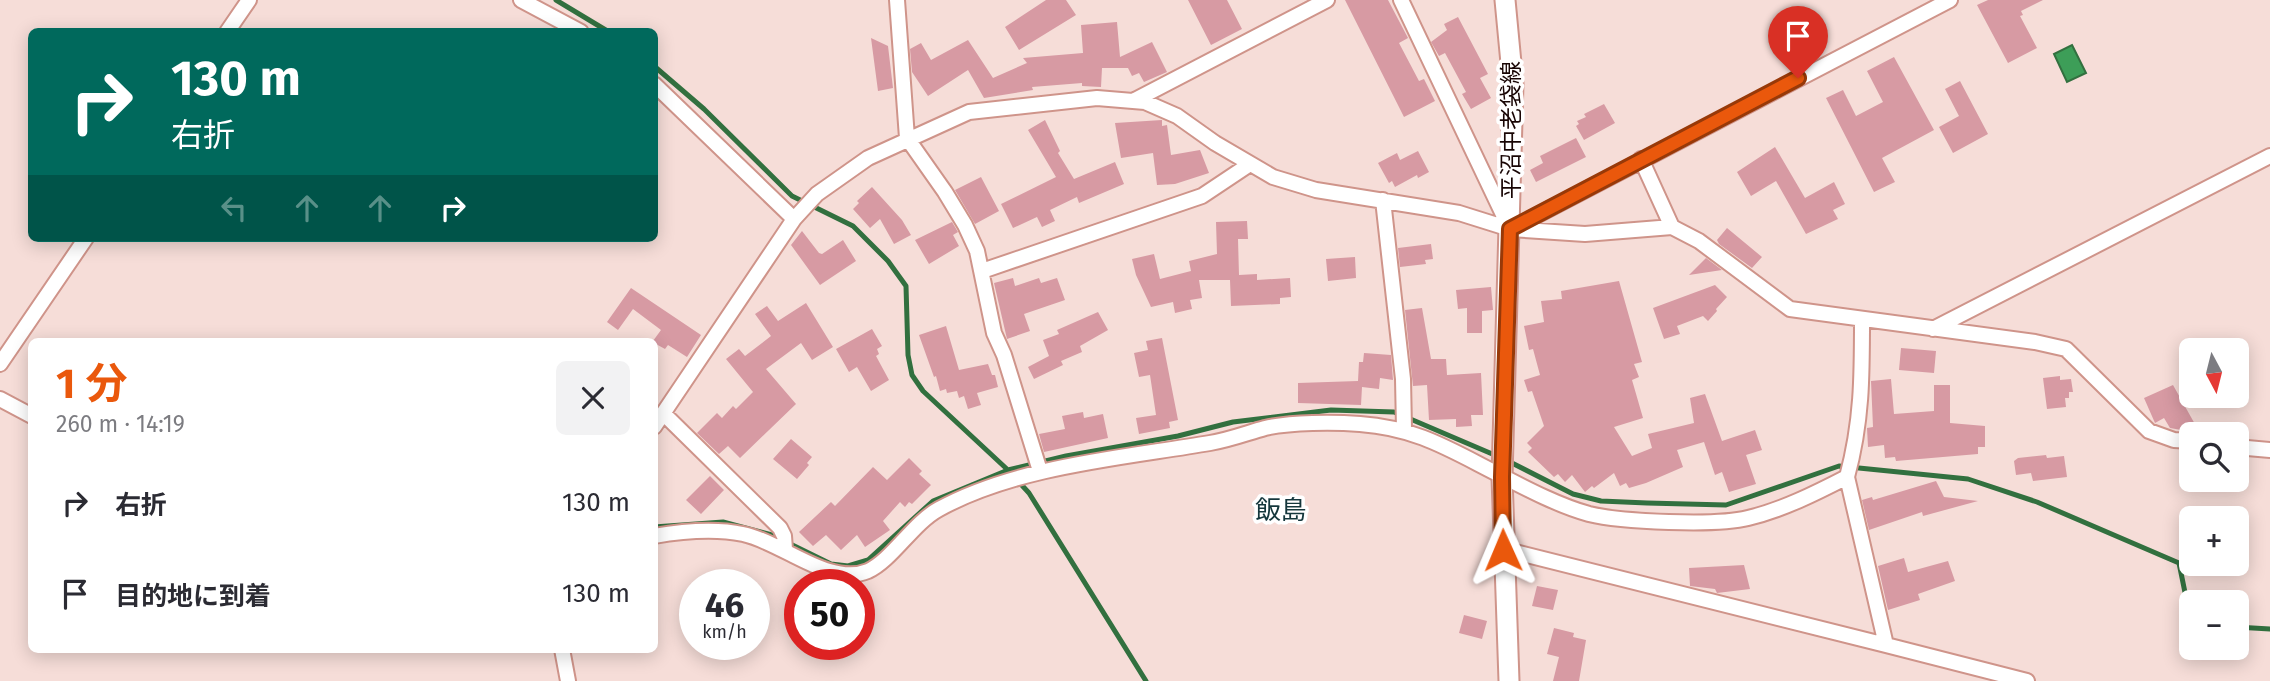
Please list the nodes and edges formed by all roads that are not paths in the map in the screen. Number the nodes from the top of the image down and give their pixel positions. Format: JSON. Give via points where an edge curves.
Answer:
{"nodes":[{"id":1,"x":249,"y":0,"type":"edge"},
{"id":2,"x":521,"y":0,"type":"edge"},
{"id":3,"x":897,"y":0,"type":"edge"},
{"id":4,"x":1327,"y":0,"type":"edge"},
{"id":5,"x":1401,"y":0,"type":"edge"},
{"id":6,"x":1506,"y":0,"type":"edge"},
{"id":7,"x":1950,"y":0,"type":"edge"},
{"id":8,"x":231,"y":28,"type":"edge"},
{"id":9,"x":574,"y":28,"type":"edge"},
{"id":10,"x":658,"y":88,"type":"edge"},
{"id":11,"x":1133,"y":101,"type":"junction"},
{"id":12,"x":907,"y":138,"type":"junction"},
{"id":13,"x":2270,"y":156,"type":"edge"},
{"id":14,"x":1641,"y":159,"type":"junction"},
{"id":15,"x":1250,"y":164,"type":"junction"},
{"id":16,"x":1383,"y":200,"type":"junction"},
{"id":17,"x":794,"y":219,"type":"junction"},
{"id":18,"x":1672,"y":227,"type":"junction"},
{"id":19,"x":1510,"y":229,"type":"junction"},
{"id":20,"x":83,"y":242,"type":"edge"},
{"id":21,"x":982,"y":271,"type":"junction"},
{"id":22,"x":1861,"y":320,"type":"junction"},
{"id":23,"x":1933,"y":329,"type":"junction"},
{"id":24,"x":0,"y":364,"type":"edge"},
{"id":25,"x":0,"y":399,"type":"edge"},
{"id":26,"x":28,"y":414,"type":"edge"},
{"id":27,"x":664,"y":414,"type":"junction"},
{"id":28,"x":658,"y":422,"type":"edge"},
{"id":29,"x":1404,"y":429,"type":"junction"},
{"id":30,"x":2179,"y":440,"type":"edge"},
{"id":31,"x":2249,"y":448,"type":"edge"},
{"id":32,"x":2270,"y":450,"type":"edge"},
{"id":33,"x":1040,"y":471,"type":"junction"},
{"id":34,"x":1502,"y":477,"type":"junction"},
{"id":35,"x":1847,"y":477,"type":"junction"},
{"id":36,"x":658,"y":536,"type":"edge"},
{"id":37,"x":785,"y":549,"type":"junction"},
{"id":38,"x":1503,"y":550,"type":"junction"},
{"id":39,"x":1886,"y":645,"type":"junction"},
{"id":40,"x":563,"y":653,"type":"edge"},
{"id":41,"x":568,"y":681,"type":"edge"},
{"id":42,"x":1509,"y":681,"type":"edge"},
{"id":43,"x":2027,"y":681,"type":"edge"}],
"edges":[{"from":1,"to":8,"type":"street"},
{"from":2,"to":9,"type":"street"},
{"from":3,"to":12,"type":"street"},
{"from":4,"to":11,"type":"street"},
{"from":5,"to":19,"type":"street"},
{"from":6,"to":19,"type":"main road","name":"平沼中老袋線","via":[[1513,84]]},
{"from":7,"to":14,"type":"street"},
{"from":10,"to":17,"type":"street"},
{"from":11,"to":12,"type":"street","via":[[1097,98],[969,112]]},
{"from":11,"to":15,"type":"street","via":[[1177,117]]},
{"from":12,"to":17,"type":"street","via":[[835,180]]},
{"from":12,"to":21,"type":"street","via":[[965,225]]},
{"from":13,"to":23,"type":"street"},
{"from":14,"to":18,"type":"street"},
{"from":14,"to":19,"type":"street"},
{"from":15,"to":16,"type":"street","via":[[1273,177],[1316,190]]},
{"from":15,"to":21,"type":"street","via":[[1202,196]]},
{"from":16,"to":19,"type":"street","via":[[1459,213]]},
{"from":16,"to":29,"type":"street","via":[[1403,379]]},
{"from":17,"to":27,"type":"street"},
{"from":18,"to":19,"type":"street","via":[[1585,234]]},
{"from":18,"to":22,"type":"street","via":[[1699,241],[1790,309]]},
{"from":19,"to":34,"type":"main road","name":"平沼中老袋線"},
{"from":20,"to":24,"type":"street"},
{"from":21,"to":33,"type":"street","via":[[994,333]]},
{"from":22,"to":23,"type":"street"},
{"from":22,"to":35,"type":"street","via":[[1862,397]]},
{"from":23,"to":30,"type":"street","via":[[2066,349],[2148,431]]},
{"from":25,"to":26,"type":"street"},
{"from":27,"to":28,"type":"street"},
{"from":27,"to":37,"type":"street","via":[[780,528]]},
{"from":29,"to":33,"type":"street","via":[[1355,424],[1269,427],[1220,442]]},
{"from":29,"to":34,"type":"street"},
{"from":31,"to":32,"type":"street"},
{"from":33,"to":37,"type":"street","via":[[936,510],[867,571],[842,575]]},
{"from":34,"to":35,"type":"street","via":[[1590,514],[1719,522],[1748,518]]},
{"from":34,"to":38,"type":"main road","name":"平沼中老袋線"},
{"from":35,"to":39,"type":"street"},
{"from":36,"to":37,"type":"street","via":[[719,531]]},
{"from":38,"to":39,"type":"street"},
{"from":38,"to":42,"type":"main road","name":"平沼中老袋線"},
{"from":39,"to":43,"type":"street"},
{"from":40,"to":41,"type":"street"}]}
